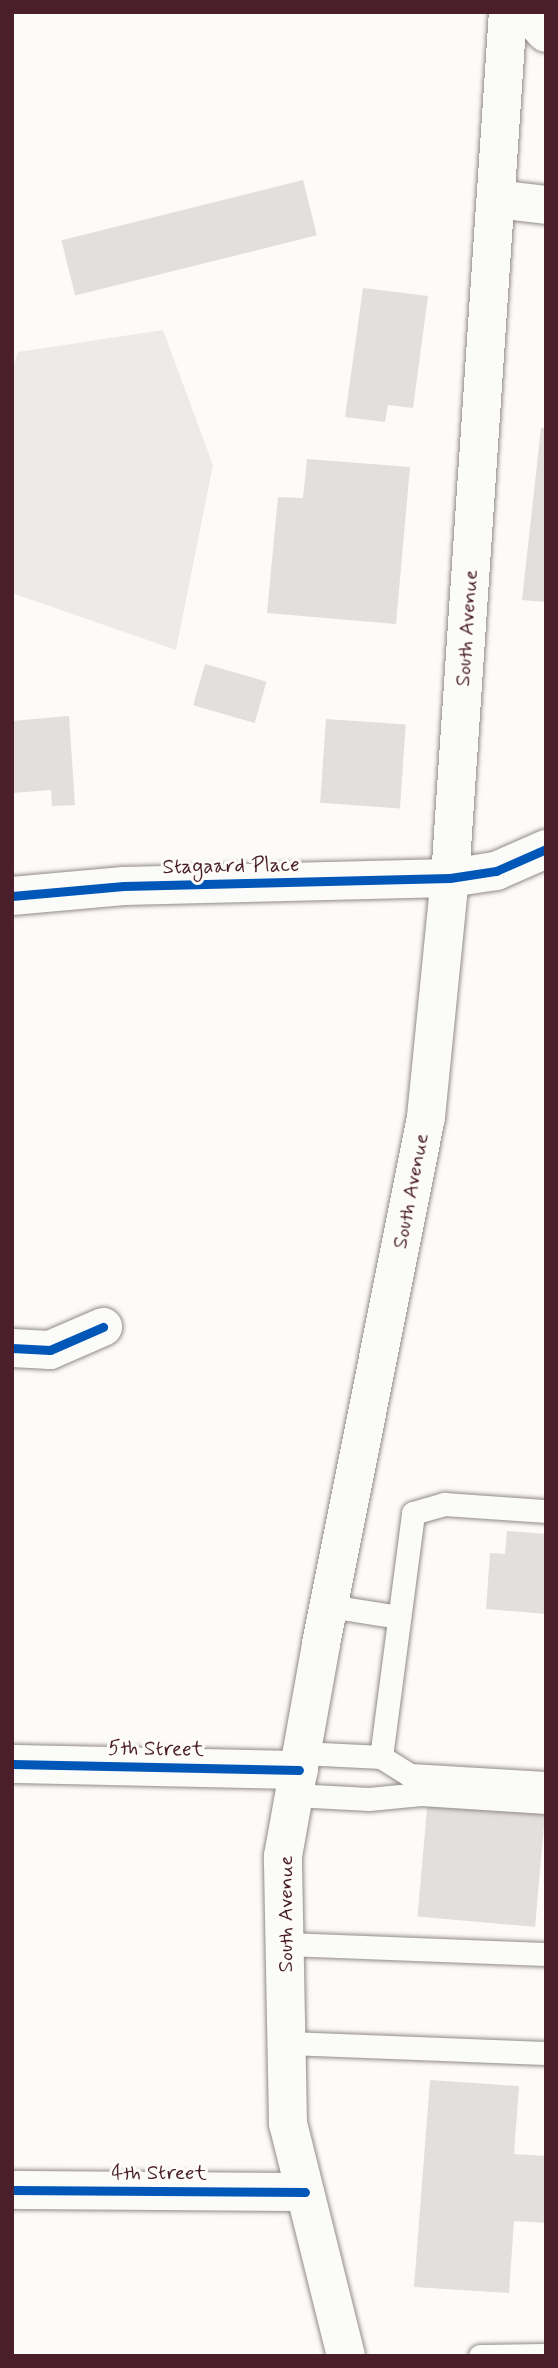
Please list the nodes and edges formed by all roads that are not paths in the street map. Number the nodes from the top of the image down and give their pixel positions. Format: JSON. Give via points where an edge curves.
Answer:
{"nodes":[{"id":1,"x":508,"y":12,"type":"edge"},
{"id":2,"x":527,"y":12,"type":"edge"},
{"id":3,"x":546,"y":33,"type":"edge"},
{"id":4,"x":496,"y":199,"type":"junction"},
{"id":5,"x":546,"y":205,"type":"edge"},
{"id":6,"x":546,"y":849,"type":"edge"},
{"id":7,"x":450,"y":878,"type":"junction"},
{"id":8,"x":12,"y":896,"type":"edge"},
{"id":9,"x":103,"y":1327,"type":"dead end"},
{"id":10,"x":12,"y":1348,"type":"edge"},
{"id":11,"x":546,"y":1511,"type":"edge"},
{"id":12,"x":329,"y":1606,"type":"junction"},
{"id":13,"x":399,"y":1617,"type":"junction"},
{"id":14,"x":381,"y":1757,"type":"junction"},
{"id":15,"x":12,"y":1764,"type":"edge"},
{"id":16,"x":298,"y":1773,"type":"junction"},
{"id":17,"x":546,"y":1783,"type":"edge"},
{"id":18,"x":546,"y":1802,"type":"edge"},
{"id":19,"x":285,"y":1944,"type":"junction"},
{"id":20,"x":546,"y":1954,"type":"edge"},
{"id":21,"x":287,"y":2043,"type":"junction"},
{"id":22,"x":546,"y":2053,"type":"edge"},
{"id":23,"x":12,"y":2190,"type":"edge"},
{"id":24,"x":305,"y":2192,"type":"junction"},
{"id":25,"x":546,"y":2355,"type":"edge"},
{"id":26,"x":346,"y":2356,"type":"edge"},
{"id":27,"x":480,"y":2356,"type":"edge"}],
"edges":[{"from":1,"to":4,"type":"main road","name":"South Avenue"},
{"from":2,"to":3,"type":"main road"},
{"from":4,"to":5,"type":"main road"},
{"from":4,"to":7,"type":"main road","name":"South Avenue"},
{"from":6,"to":7,"type":"main road","name":"Stagaard Place","via":[[496,872]]},
{"from":7,"to":8,"type":"main road","name":"Stagaard Place","via":[[124,886]]},
{"from":7,"to":12,"type":"main road","name":"South Avenue","via":[[426,1117]]},
{"from":9,"to":10,"type":"main road","via":[[50,1350]]},
{"from":11,"to":13,"type":"lane","via":[[445,1504],[413,1513]]},
{"from":12,"to":13,"type":"lane"},
{"from":12,"to":16,"type":"main road","name":"South Avenue"},
{"from":13,"to":14,"type":"lane"},
{"from":14,"to":16,"type":"lane"},
{"from":14,"to":17,"type":"lane","via":[[410,1775]]},
{"from":15,"to":16,"type":"main road","name":"5th Street"},
{"from":16,"to":18,"type":"lane","via":[[369,1800],[421,1794]]},
{"from":16,"to":19,"type":"main road","name":"South Avenue","via":[[284,1856]]},
{"from":19,"to":20,"type":"lane"},
{"from":19,"to":21,"type":"main road","name":"South Avenue"},
{"from":21,"to":22,"type":"lane"},
{"from":21,"to":24,"type":"main road","name":"South Avenue","via":[[288,2124]]},
{"from":23,"to":24,"type":"main road","name":"4th Street"},
{"from":24,"to":26,"type":"main road","name":"South Avenue"},
{"from":25,"to":27,"type":"lane"}]}
